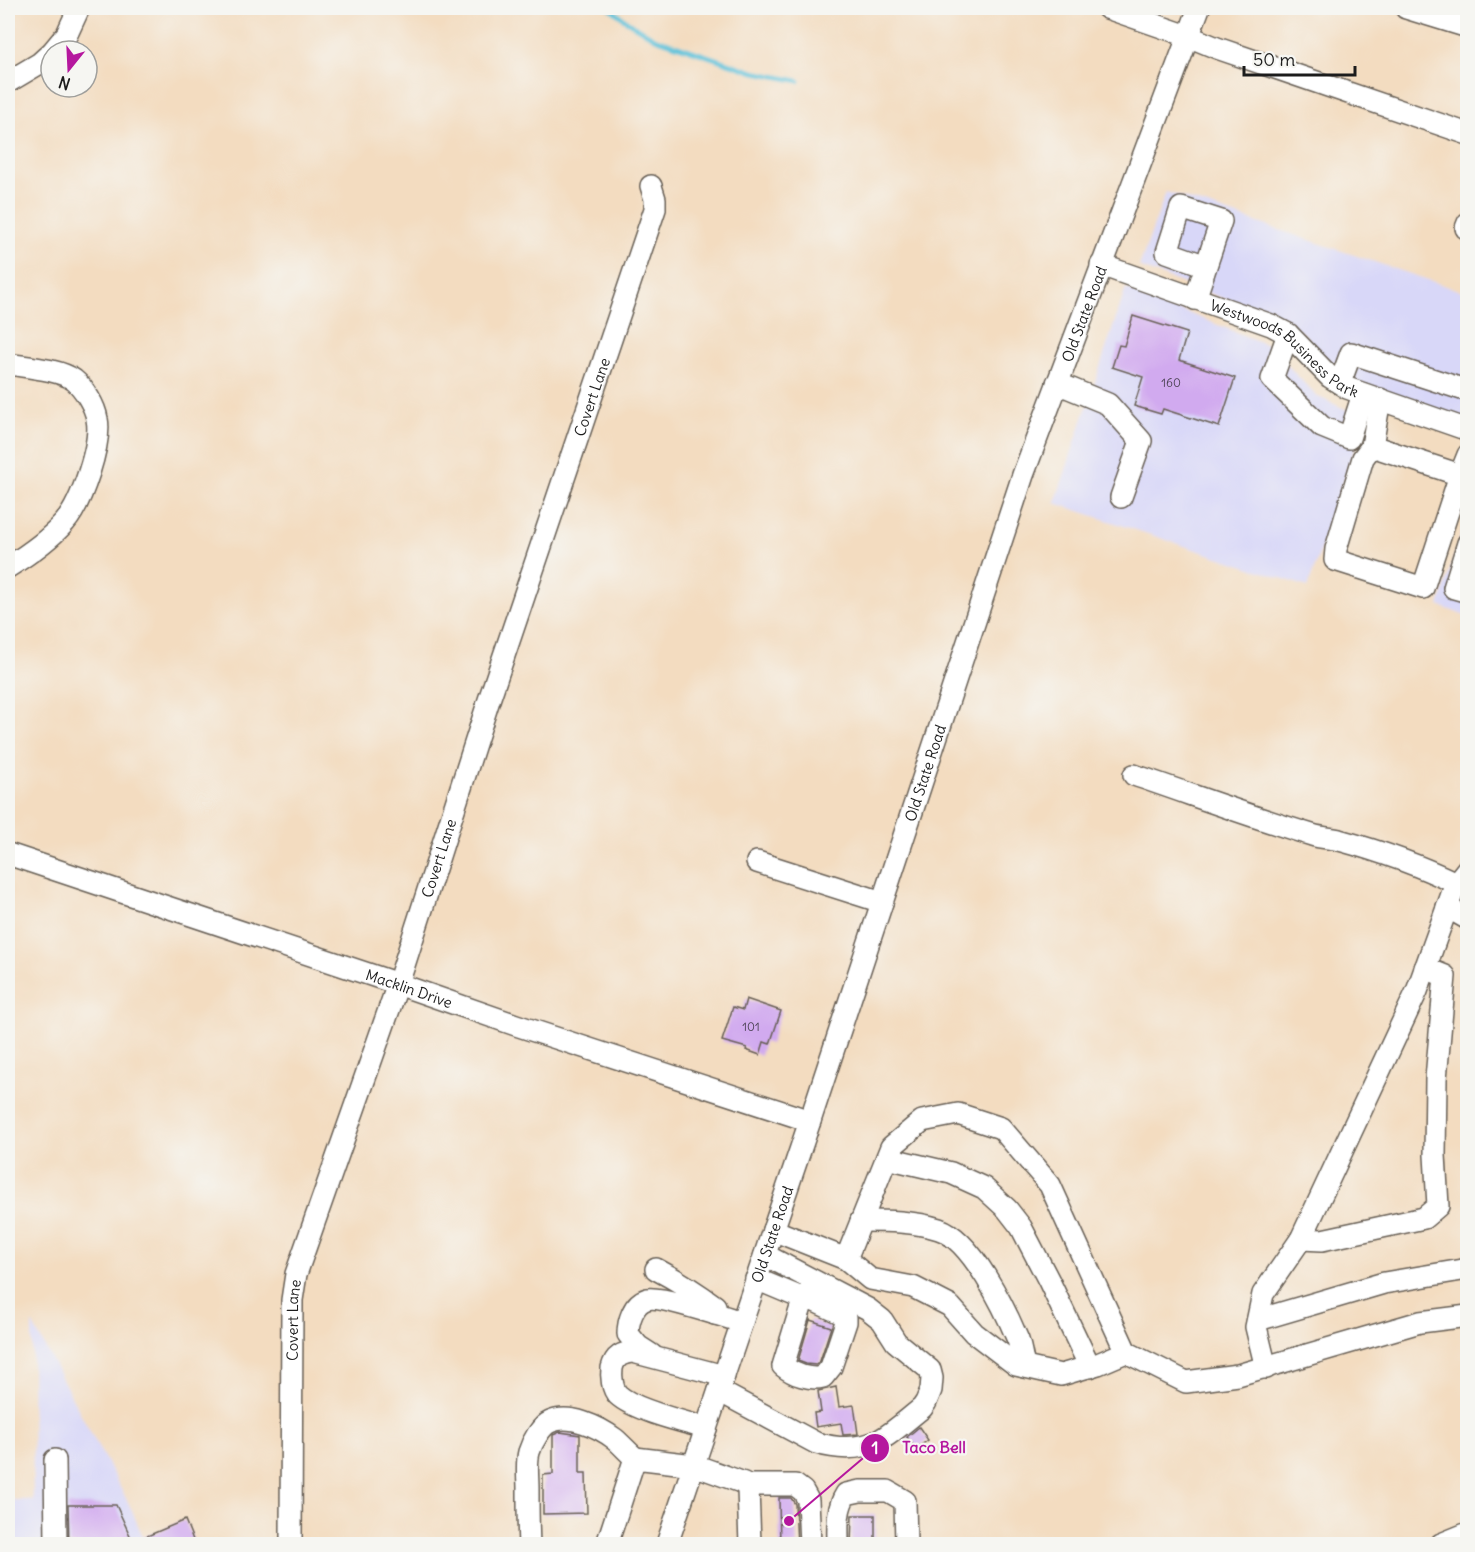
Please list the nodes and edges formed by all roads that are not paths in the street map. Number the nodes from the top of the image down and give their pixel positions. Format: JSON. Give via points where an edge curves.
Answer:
{"nodes":[{"id":1,"x":79,"y":8,"type":"edge"},
{"id":2,"x":1199,"y":8,"type":"edge"},
{"id":3,"x":1406,"y":8,"type":"edge"},
{"id":4,"x":1115,"y":9,"type":"edge"},
{"id":5,"x":1467,"y":27,"type":"edge"},
{"id":6,"x":1188,"y":36,"type":"junction"},
{"id":7,"x":63,"y":39,"type":"edge"},
{"id":8,"x":39,"y":64,"type":"edge"},
{"id":9,"x":8,"y":82,"type":"edge"},
{"id":10,"x":1467,"y":134,"type":"edge"},
{"id":11,"x":651,"y":186,"type":"dead end"},
{"id":12,"x":1101,"y":265,"type":"junction"},
{"id":13,"x":1206,"y":266,"type":"dead end"},
{"id":14,"x":1195,"y":299,"type":"junction"},
{"id":15,"x":1288,"y":334,"type":"junction"},
{"id":16,"x":8,"y":364,"type":"edge"},
{"id":17,"x":1057,"y":383,"type":"junction"},
{"id":18,"x":1340,"y":383,"type":"junction"},
{"id":19,"x":1467,"y":391,"type":"edge"},
{"id":20,"x":1371,"y":396,"type":"junction"},
{"id":21,"x":1467,"y":430,"type":"edge"},
{"id":22,"x":1372,"y":446,"type":"junction"},
{"id":23,"x":1467,"y":455,"type":"edge"},
{"id":24,"x":1460,"y":475,"type":"junction"},
{"id":25,"x":1121,"y":497,"type":"dead end"},
{"id":26,"x":1467,"y":543,"type":"edge"},
{"id":27,"x":8,"y":567,"type":"edge"},
{"id":28,"x":1467,"y":592,"type":"edge"},
{"id":29,"x":1134,"y":775,"type":"dead end"},
{"id":30,"x":8,"y":854,"type":"edge"},
{"id":31,"x":757,"y":862,"type":"dead end"},
{"id":32,"x":1462,"y":875,"type":"edge"},
{"id":33,"x":882,"y":902,"type":"junction"},
{"id":34,"x":1447,"y":907,"type":"junction"},
{"id":35,"x":1467,"y":919,"type":"edge"},
{"id":36,"x":1425,"y":968,"type":"junction"},
{"id":37,"x":398,"y":984,"type":"junction"},
{"id":38,"x":810,"y":1120,"type":"junction"},
{"id":39,"x":887,"y":1158,"type":"junction"},
{"id":40,"x":861,"y":1221,"type":"junction"},
{"id":41,"x":773,"y":1230,"type":"junction"},
{"id":42,"x":1301,"y":1239,"type":"junction"},
{"id":43,"x":765,"y":1255,"type":"junction"},
{"id":44,"x":846,"y":1259,"type":"junction"},
{"id":45,"x":656,"y":1269,"type":"dead end"},
{"id":46,"x":1467,"y":1269,"type":"edge"},
{"id":47,"x":756,"y":1279,"type":"junction"},
{"id":48,"x":799,"y":1298,"type":"dead end"},
{"id":49,"x":715,"y":1314,"type":"junction"},
{"id":50,"x":1467,"y":1316,"type":"edge"},
{"id":51,"x":1258,"y":1320,"type":"junction"},
{"id":52,"x":742,"y":1322,"type":"junction"},
{"id":53,"x":1126,"y":1352,"type":"junction"},
{"id":54,"x":655,"y":1357,"type":"junction"},
{"id":55,"x":1024,"y":1367,"type":"junction"},
{"id":56,"x":1090,"y":1367,"type":"junction"},
{"id":57,"x":1266,"y":1368,"type":"junction"},
{"id":58,"x":721,"y":1384,"type":"junction"},
{"id":59,"x":706,"y":1428,"type":"junction"},
{"id":60,"x":635,"y":1458,"type":"junction"},
{"id":61,"x":55,"y":1460,"type":"dead end"},
{"id":62,"x":694,"y":1466,"type":"junction"},
{"id":63,"x":745,"y":1485,"type":"junction"},
{"id":64,"x":1467,"y":1533,"type":"edge"},
{"id":65,"x":56,"y":1545,"type":"edge"},
{"id":66,"x":291,"y":1545,"type":"edge"},
{"id":67,"x":529,"y":1545,"type":"edge"},
{"id":68,"x":607,"y":1545,"type":"edge"},
{"id":69,"x":667,"y":1545,"type":"edge"},
{"id":70,"x":750,"y":1545,"type":"edge"},
{"id":71,"x":810,"y":1545,"type":"edge"},
{"id":72,"x":838,"y":1545,"type":"edge"},
{"id":73,"x":906,"y":1545,"type":"edge"},
{"id":74,"x":1441,"y":1545,"type":"edge"}],
"edges":[{"from":1,"to":7,"type":"street"},
{"from":2,"to":6,"type":"street","name":"Old State Road"},
{"from":3,"to":5,"type":"street"},
{"from":4,"to":6,"type":"street"},
{"from":6,"to":10,"type":"street"},
{"from":6,"to":12,"type":"street","name":"Old State Road"},
{"from":8,"to":9,"type":"street"},
{"from":11,"to":37,"type":"street","name":"Covert Lane","via":[[655,209],[489,700]]},
{"from":12,"to":14,"type":"street","name":"Westwoods Business Park"},
{"from":12,"to":17,"type":"street","name":"Old State Road"},
{"from":13,"to":14,"type":"street"},
{"from":14,"to":15,"type":"street","name":"Westwoods Business Park"},
{"from":15,"to":18,"type":"street","name":"Westwoods Business Park"},
{"from":15,"to":20,"type":"street","via":[[1272,379],[1322,427],[1349,438]]},
{"from":16,"to":27,"type":"street","via":[[50,370],[74,380],[90,400],[98,420],[93,459],[67,520],[42,544]]},
{"from":17,"to":25,"type":"street","via":[[1108,404],[1141,441]]},
{"from":17,"to":33,"type":"street","name":"Old State Road"},
{"from":18,"to":19,"type":"street","via":[[1351,353]]},
{"from":18,"to":20,"type":"street","name":"Westwoods Business Park"},
{"from":20,"to":21,"type":"street","name":"Westwoods Business Park"},
{"from":20,"to":22,"type":"street"},
{"from":22,"to":24,"type":"street"},
{"from":22,"to":24,"type":"street","via":[[1363,458],[1335,560],[1423,588]]},
{"from":23,"to":24,"type":"street"},
{"from":26,"to":28,"type":"street","via":[[1454,588]]},
{"from":29,"to":32,"type":"street","via":[[1433,872]]},
{"from":30,"to":37,"type":"street","name":"Macklin Drive"},
{"from":31,"to":33,"type":"street"},
{"from":32,"to":34,"type":"street"},
{"from":33,"to":38,"type":"street","name":"Old State Road"},
{"from":34,"to":35,"type":"street"},
{"from":34,"to":36,"type":"street"},
{"from":36,"to":42,"type":"street"},
{"from":36,"to":42,"type":"street","via":[[1445,976],[1436,1079],[1438,1206],[1424,1218],[1322,1240]]},
{"from":37,"to":38,"type":"street","name":"Macklin Drive"},
{"from":37,"to":66,"type":"street","name":"Covert Lane","via":[[296,1274],[292,1300]]},
{"from":38,"to":41,"type":"street","name":"Old State Road"},
{"from":39,"to":40,"type":"street"},
{"from":39,"to":53,"type":"street","via":[[891,1147],[922,1121],[958,1114],[1001,1128],[1050,1185]]},
{"from":39,"to":56,"type":"street","via":[[951,1173],[984,1188],[1007,1209],[1021,1227]]},
{"from":40,"to":44,"type":"street"},
{"from":40,"to":55,"type":"street","via":[[896,1221],[941,1229],[964,1246],[995,1291],[1019,1342]]},
{"from":41,"to":43,"type":"street","name":"Old State Road"},
{"from":41,"to":44,"type":"street"},
{"from":42,"to":51,"type":"street","via":[[1263,1294]]},
{"from":43,"to":47,"type":"street","name":"Old State Road"},
{"from":43,"to":58,"type":"street","via":[[868,1308],[882,1320],[896,1342],[930,1370],[931,1390],[922,1408],[881,1439],[842,1448],[816,1443]]},
{"from":44,"to":55,"type":"street","via":[[870,1279],[913,1287],[950,1306],[974,1333]]},
{"from":45,"to":49,"type":"street","via":[[715,1306]]},
{"from":46,"to":51,"type":"street","via":[[1384,1283]]},
{"from":47,"to":48,"type":"street"},
{"from":47,"to":52,"type":"street","name":"Old State Road"},
{"from":49,"to":52,"type":"street"},
{"from":49,"to":54,"type":"street","via":[[654,1298],[638,1304],[629,1320],[628,1334]]},
{"from":50,"to":57,"type":"street","via":[[1420,1322]]},
{"from":51,"to":57,"type":"street","via":[[1256,1327]]},
{"from":52,"to":58,"type":"street","name":"Old State Road"},
{"from":53,"to":56,"type":"street"},
{"from":53,"to":57,"type":"street","via":[[1186,1382],[1238,1376]]},
{"from":54,"to":58,"type":"street"},
{"from":54,"to":59,"type":"street","via":[[633,1352],[618,1356],[612,1368],[614,1390],[635,1405]]},
{"from":55,"to":56,"type":"street","via":[[1061,1375]]},
{"from":58,"to":59,"type":"street","name":"Old State Road"},
{"from":59,"to":62,"type":"street","name":"Old State Road"},
{"from":60,"to":62,"type":"street"},
{"from":60,"to":67,"type":"street","via":[[597,1428],[574,1420],[550,1421],[530,1451]]},
{"from":60,"to":68,"type":"street"},
{"from":61,"to":65,"type":"street"},
{"from":62,"to":63,"type":"street"},
{"from":62,"to":69,"type":"street","name":"Old State Road"},
{"from":63,"to":70,"type":"street"},
{"from":63,"to":71,"type":"street","via":[[795,1485],[803,1491],[808,1500]]},
{"from":64,"to":74,"type":"street"},
{"from":72,"to":73,"type":"street","via":[[838,1512],[846,1494],[888,1491],[905,1501]]}]}
